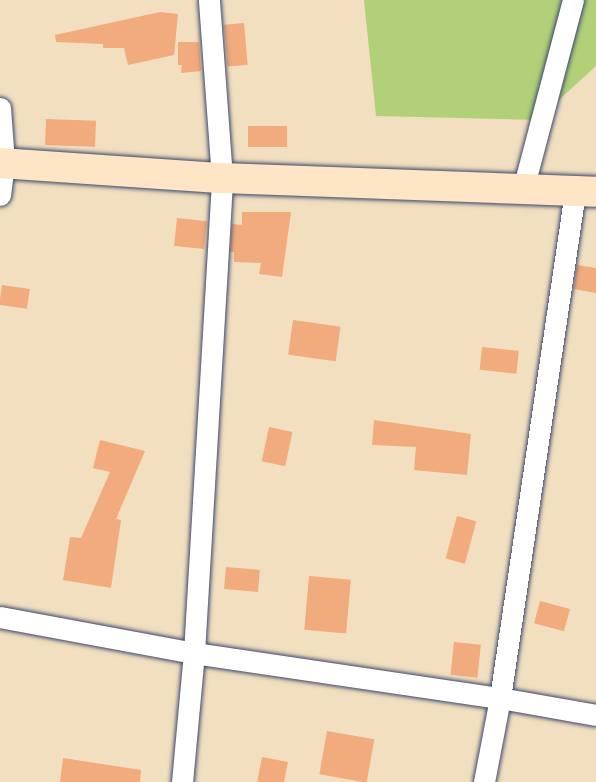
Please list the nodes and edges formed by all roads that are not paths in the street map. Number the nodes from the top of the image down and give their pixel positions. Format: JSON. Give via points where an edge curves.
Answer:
{"nodes":[{"id":1,"x":209,"y":0,"type":"edge"},
{"id":2,"x":573,"y":0,"type":"edge"},
{"id":3,"x":0,"y":108,"type":"edge"},
{"id":4,"x":2,"y":163,"type":"edge"},
{"id":5,"x":222,"y":178,"type":"junction"},
{"id":6,"x":523,"y":189,"type":"junction"},
{"id":7,"x":586,"y":192,"type":"edge"},
{"id":8,"x":0,"y":195,"type":"edge"},
{"id":9,"x":0,"y":616,"type":"edge"},
{"id":10,"x":194,"y":653,"type":"junction"},
{"id":11,"x":500,"y":698,"type":"junction"},
{"id":12,"x":596,"y":715,"type":"edge"},
{"id":13,"x":182,"y":782,"type":"edge"},
{"id":14,"x":484,"y":782,"type":"edge"}],
"edges":[{"from":1,"to":5,"type":"street"},
{"from":2,"to":6,"type":"street"},
{"from":3,"to":4,"type":"street"},
{"from":4,"to":5,"type":"street"},
{"from":4,"to":8,"type":"street"},
{"from":5,"to":6,"type":"street"},
{"from":5,"to":10,"type":"street"},
{"from":6,"to":7,"type":"street"},
{"from":7,"to":11,"type":"street"},
{"from":9,"to":10,"type":"street"},
{"from":10,"to":11,"type":"street"},
{"from":10,"to":13,"type":"street"},
{"from":11,"to":12,"type":"street"},
{"from":11,"to":14,"type":"street"}]}
